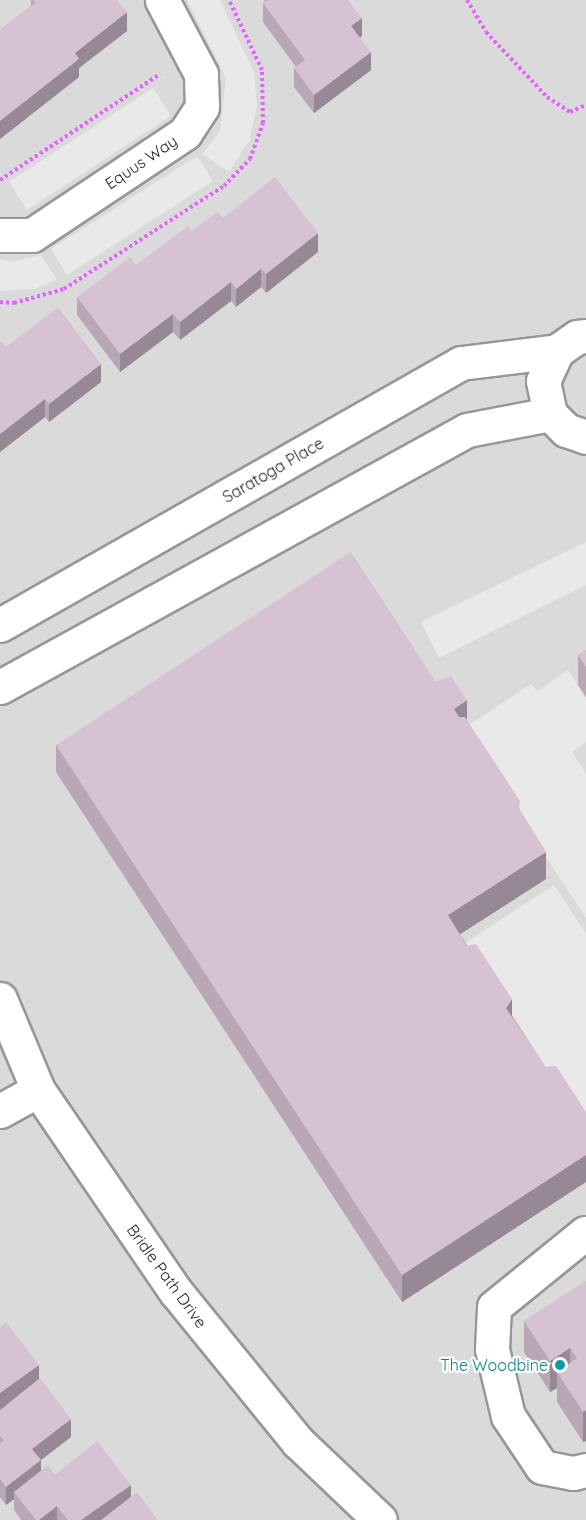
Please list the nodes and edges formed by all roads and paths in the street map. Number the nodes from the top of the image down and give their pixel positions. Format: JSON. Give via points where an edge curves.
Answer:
{"nodes":[{"id":1,"x":162,"y":0,"type":"edge"},
{"id":2,"x":467,"y":0,"type":"edge"},
{"id":3,"x":166,"y":70,"type":"dead end"},
{"id":4,"x":586,"y":105,"type":"edge"},
{"id":5,"x":0,"y":180,"type":"edge"},
{"id":6,"x":0,"y":234,"type":"edge"},
{"id":7,"x":586,"y":336,"type":"edge"},
{"id":8,"x":557,"y":351,"type":"junction"},
{"id":9,"x":550,"y":414,"type":"junction"},
{"id":10,"x":586,"y":438,"type":"edge"},
{"id":11,"x":0,"y":625,"type":"edge"},
{"id":12,"x":0,"y":687,"type":"edge"},
{"id":13,"x":0,"y":999,"type":"edge"},
{"id":14,"x":38,"y":1090,"type":"junction"},
{"id":15,"x":0,"y":1111,"type":"edge"},
{"id":16,"x":585,"y":1233,"type":"edge"},
{"id":17,"x":586,"y":1470,"type":"edge"},
{"id":18,"x":380,"y":1520,"type":"edge"}],
"edges":[{"from":1,"to":6,"type":"street","name":"Equus Way","via":[[201,74],[202,107],[185,133],[32,235]]},
{"from":2,"to":4,"type":"path","via":[[486,32],[547,97],[570,112]]},
{"from":3,"to":5,"type":"path"},
{"from":7,"to":8,"type":"street","via":[[577,337]]},
{"from":8,"to":9,"type":"street","via":[[547,365],[543,381]]},
{"from":8,"to":11,"type":"street","name":"Saratoga Place","via":[[461,363]]},
{"from":9,"to":10,"type":"street","via":[[566,430]]},
{"from":9,"to":12,"type":"street","via":[[467,430]]},
{"from":13,"to":14,"type":"street","name":"Bridle Path Drive"},
{"from":14,"to":15,"type":"street"},
{"from":14,"to":18,"type":"street","name":"Bridle Path Drive","via":[[176,1292],[298,1442]]},
{"from":16,"to":17,"type":"street","via":[[494,1306],[492,1349],[508,1416],[542,1467],[573,1473]]}]}
